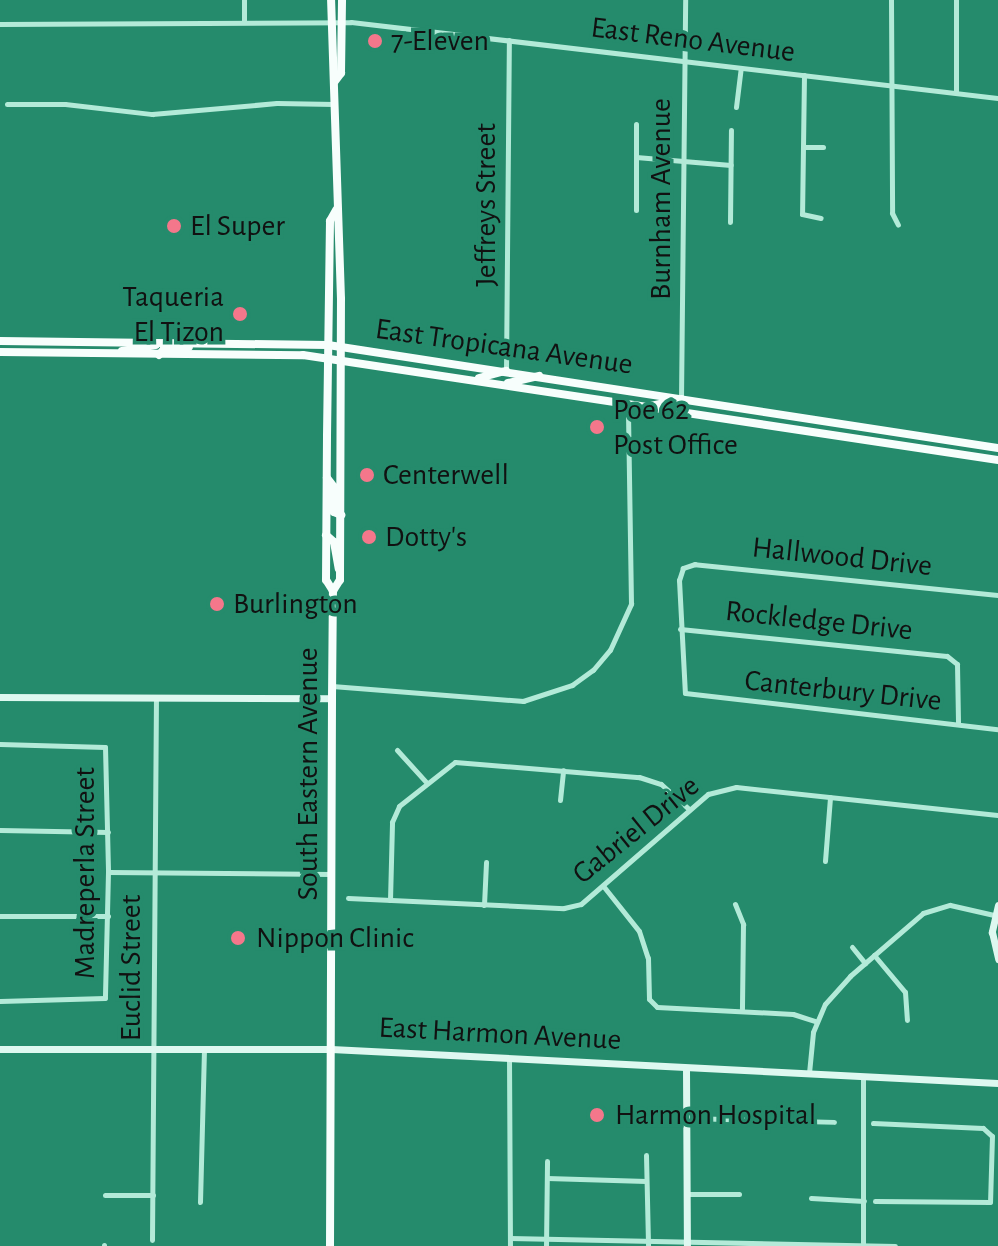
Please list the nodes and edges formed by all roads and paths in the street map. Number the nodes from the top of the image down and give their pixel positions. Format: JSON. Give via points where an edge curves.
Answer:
{"nodes":[{"id":1,"x":244,"y":0,"type":"edge"},
{"id":2,"x":331,"y":0,"type":"edge"},
{"id":3,"x":342,"y":0,"type":"edge"},
{"id":4,"x":685,"y":0,"type":"edge"},
{"id":5,"x":891,"y":0,"type":"edge"},
{"id":6,"x":956,"y":0,"type":"edge"},
{"id":7,"x":331,"y":21,"type":"junction"},
{"id":8,"x":342,"y":21,"type":"junction"},
{"id":9,"x":244,"y":22,"type":"junction"},
{"id":10,"x":0,"y":24,"type":"edge"},
{"id":11,"x":509,"y":40,"type":"junction"},
{"id":12,"x":684,"y":62,"type":"junction"},
{"id":13,"x":741,"y":68,"type":"junction"},
{"id":14,"x":804,"y":75,"type":"junction"},
{"id":15,"x":335,"y":81,"type":"junction"},
{"id":16,"x":891,"y":85,"type":"junction"},
{"id":17,"x":956,"y":92,"type":"junction"},
{"id":18,"x":998,"y":98,"type":"edge"},
{"id":19,"x":7,"y":104,"type":"dead end"},
{"id":20,"x":335,"y":104,"type":"junction"},
{"id":21,"x":736,"y":107,"type":"dead end"},
{"id":22,"x":636,"y":124,"type":"dead end"},
{"id":23,"x":731,"y":130,"type":"dead end"},
{"id":24,"x":803,"y":147,"type":"junction"},
{"id":25,"x":823,"y":147,"type":"dead end"},
{"id":26,"x":636,"y":157,"type":"junction"},
{"id":27,"x":684,"y":161,"type":"junction"},
{"id":28,"x":731,"y":165,"type":"junction"},
{"id":29,"x":336,"y":210,"type":"junction"},
{"id":30,"x":636,"y":210,"type":"dead end"},
{"id":31,"x":821,"y":218,"type":"dead end"},
{"id":32,"x":730,"y":222,"type":"dead end"},
{"id":33,"x":898,"y":225,"type":"dead end"},
{"id":34,"x":0,"y":341,"type":"edge"},
{"id":35,"x":161,"y":342,"type":"junction"},
{"id":36,"x":217,"y":343,"type":"junction"},
{"id":37,"x":328,"y":345,"type":"junction"},
{"id":38,"x":341,"y":347,"type":"junction"},
{"id":39,"x":0,"y":352,"type":"edge"},
{"id":40,"x":118,"y":355,"type":"junction"},
{"id":41,"x":159,"y":355,"type":"junction"},
{"id":42,"x":328,"y":359,"type":"junction"},
{"id":43,"x":341,"y":360,"type":"junction"},
{"id":44,"x":506,"y":371,"type":"junction"},
{"id":45,"x":539,"y":376,"type":"junction"},
{"id":46,"x":479,"y":378,"type":"junction"},
{"id":47,"x":508,"y":383,"type":"junction"},
{"id":48,"x":681,"y":399,"type":"junction"},
{"id":49,"x":628,"y":402,"type":"junction"},
{"id":50,"x":709,"y":403,"type":"junction"},
{"id":51,"x":651,"y":406,"type":"junction"},
{"id":52,"x":676,"y":410,"type":"junction"},
{"id":53,"x":860,"y":426,"type":"junction"},
{"id":54,"x":801,"y":429,"type":"junction"},
{"id":55,"x":898,"y":432,"type":"junction"},
{"id":56,"x":850,"y":437,"type":"junction"},
{"id":57,"x":998,"y":448,"type":"edge"},
{"id":58,"x":998,"y":460,"type":"edge"},
{"id":59,"x":327,"y":478,"type":"junction"},
{"id":60,"x":341,"y":515,"type":"junction"},
{"id":61,"x":326,"y":535,"type":"junction"},
{"id":62,"x":340,"y":570,"type":"junction"},
{"id":63,"x":333,"y":591,"type":"junction"},
{"id":64,"x":998,"y":595,"type":"edge"},
{"id":65,"x":680,"y":629,"type":"junction"},
{"id":66,"x":332,"y":686,"type":"junction"},
{"id":67,"x":0,"y":697,"type":"edge"},
{"id":68,"x":156,"y":697,"type":"junction"},
{"id":69,"x":332,"y":698,"type":"junction"},
{"id":70,"x":958,"y":724,"type":"junction"},
{"id":71,"x":998,"y":729,"type":"edge"},
{"id":72,"x":0,"y":744,"type":"edge"},
{"id":73,"x":397,"y":750,"type":"dead end"},
{"id":74,"x":563,"y":770,"type":"junction"},
{"id":75,"x":426,"y":782,"type":"junction"},
{"id":76,"x":830,"y":797,"type":"junction"},
{"id":77,"x":560,"y":800,"type":"dead end"},
{"id":78,"x":689,"y":809,"type":"junction"},
{"id":79,"x":998,"y":815,"type":"edge"},
{"id":80,"x":0,"y":830,"type":"edge"},
{"id":81,"x":108,"y":832,"type":"junction"},
{"id":82,"x":825,"y":861,"type":"dead end"},
{"id":83,"x":486,"y":862,"type":"dead end"},
{"id":84,"x":108,"y":872,"type":"junction"},
{"id":85,"x":153,"y":873,"type":"junction"},
{"id":86,"x":331,"y":874,"type":"junction"},
{"id":87,"x":604,"y":887,"type":"junction"},
{"id":88,"x":348,"y":898,"type":"dead end"},
{"id":89,"x":390,"y":900,"type":"junction"},
{"id":90,"x":735,"y":904,"type":"dead end"},
{"id":91,"x":484,"y":905,"type":"junction"},
{"id":92,"x":998,"y":905,"type":"edge"},
{"id":93,"x":994,"y":915,"type":"junction"},
{"id":94,"x":0,"y":916,"type":"edge"},
{"id":95,"x":108,"y":916,"type":"junction"},
{"id":96,"x":852,"y":947,"type":"dead end"},
{"id":97,"x":874,"y":955,"type":"junction"},
{"id":98,"x":998,"y":959,"type":"edge"},
{"id":99,"x":865,"y":963,"type":"junction"},
{"id":100,"x":0,"y":1001,"type":"edge"},
{"id":101,"x":742,"y":1011,"type":"junction"},
{"id":102,"x":907,"y":1020,"type":"dead end"},
{"id":103,"x":817,"y":1022,"type":"junction"},
{"id":104,"x":0,"y":1049,"type":"edge"},
{"id":105,"x":154,"y":1049,"type":"junction"},
{"id":106,"x":204,"y":1049,"type":"junction"},
{"id":107,"x":331,"y":1049,"type":"junction"},
{"id":108,"x":509,"y":1058,"type":"junction"},
{"id":109,"x":686,"y":1068,"type":"junction"},
{"id":110,"x":809,"y":1073,"type":"junction"},
{"id":111,"x":863,"y":1076,"type":"junction"},
{"id":112,"x":998,"y":1083,"type":"edge"},
{"id":113,"x":686,"y":1115,"type":"junction"},
{"id":114,"x":834,"y":1122,"type":"dead end"},
{"id":115,"x":873,"y":1123,"type":"dead end"},
{"id":116,"x":646,"y":1155,"type":"dead end"},
{"id":117,"x":547,"y":1161,"type":"dead end"},
{"id":118,"x":995,"y":1167,"type":"edge"},
{"id":119,"x":547,"y":1178,"type":"junction"},
{"id":120,"x":646,"y":1181,"type":"junction"},
{"id":121,"x":687,"y":1194,"type":"junction"},
{"id":122,"x":739,"y":1194,"type":"dead end"},
{"id":123,"x":105,"y":1195,"type":"dead end"},
{"id":124,"x":153,"y":1195,"type":"junction"},
{"id":125,"x":811,"y":1198,"type":"dead end"},
{"id":126,"x":864,"y":1201,"type":"junction"},
{"id":127,"x":875,"y":1201,"type":"dead end"},
{"id":128,"x":200,"y":1202,"type":"dead end"},
{"id":129,"x":510,"y":1238,"type":"junction"},
{"id":130,"x":152,"y":1240,"type":"dead end"},
{"id":131,"x":546,"y":1242,"type":"edge"},
{"id":132,"x":687,"y":1243,"type":"edge"},
{"id":133,"x":648,"y":1244,"type":"edge"},
{"id":134,"x":863,"y":1245,"type":"edge"},
{"id":135,"x":330,"y":1246,"type":"edge"},
{"id":136,"x":510,"y":1246,"type":"edge"},
{"id":137,"x":895,"y":1246,"type":"edge"}],
"edges":[{"from":1,"to":9,"type":"street"},
{"from":2,"to":7,"type":"main road","name":"South Eastern Avenue"},
{"from":3,"to":8,"type":"main road","name":"South Eastern Avenue"},
{"from":4,"to":12,"type":"street","name":"Burnham Avenue"},
{"from":5,"to":16,"type":"street"},
{"from":6,"to":17,"type":"street"},
{"from":7,"to":8,"type":"street","name":"East Reno Avenue"},
{"from":7,"to":9,"type":"street","name":"East Reno Avenue"},
{"from":7,"to":15,"type":"main road","name":"South Eastern Avenue","via":[[330,73]]},
{"from":8,"to":11,"type":"street","name":"East Reno Avenue"},
{"from":8,"to":15,"type":"main road","name":"South Eastern Avenue","via":[[341,73]]},
{"from":9,"to":10,"type":"street","name":"East Reno Avenue"},
{"from":11,"to":12,"type":"street","name":"East Reno Avenue"},
{"from":11,"to":44,"type":"street","name":"Jeffreys Street"},
{"from":12,"to":13,"type":"street","name":"East Reno Avenue"},
{"from":12,"to":27,"type":"street","name":"Burnham Avenue"},
{"from":13,"to":14,"type":"street","name":"East Reno Avenue"},
{"from":13,"to":21,"type":"street"},
{"from":14,"to":16,"type":"street","name":"East Reno Avenue"},
{"from":14,"to":24,"type":"street"},
{"from":15,"to":20,"type":"main road","name":"South Eastern Avenue"},
{"from":16,"to":17,"type":"street","name":"East Reno Avenue"},
{"from":16,"to":33,"type":"street","via":[[892,213]]},
{"from":17,"to":18,"type":"street","name":"East Reno Avenue"},
{"from":19,"to":20,"type":"street","via":[[160,114],[277,103]]},
{"from":20,"to":29,"type":"main road","name":"South Eastern Avenue"},
{"from":22,"to":26,"type":"street"},
{"from":23,"to":28,"type":"street"},
{"from":24,"to":25,"type":"street"},
{"from":24,"to":31,"type":"street","via":[[802,214]]},
{"from":26,"to":27,"type":"street"},
{"from":26,"to":30,"type":"street"},
{"from":27,"to":28,"type":"street"},
{"from":27,"to":48,"type":"street","name":"Burnham Avenue"},
{"from":28,"to":32,"type":"street"},
{"from":29,"to":37,"type":"main road","name":"South Eastern Avenue","via":[[330,221]]},
{"from":29,"to":38,"type":"main road","name":"South Eastern Avenue","via":[[341,221]]},
{"from":34,"to":35,"type":"main road","name":"East Tropicana Avenue"},
{"from":35,"to":36,"type":"main road","name":"East Tropicana Avenue"},
{"from":35,"to":40,"type":"main road"},
{"from":36,"to":37,"type":"main road","name":"East Tropicana Avenue"},
{"from":36,"to":41,"type":"main road","via":[[164,349]]},
{"from":37,"to":38,"type":"main road","name":"East Tropicana Avenue"},
{"from":37,"to":42,"type":"main road","name":"South Eastern Avenue"},
{"from":38,"to":43,"type":"main road","name":"South Eastern Avenue"},
{"from":38,"to":44,"type":"main road","name":"East Tropicana Avenue"},
{"from":39,"to":40,"type":"main road","name":"East Tropicana Avenue"},
{"from":40,"to":41,"type":"main road","name":"East Tropicana Avenue"},
{"from":41,"to":42,"type":"main road","name":"East Tropicana Avenue"},
{"from":42,"to":43,"type":"main road","name":"East Tropicana Avenue"},
{"from":42,"to":59,"type":"main road","name":"South Eastern Avenue"},
{"from":43,"to":46,"type":"main road","name":"East Tropicana Avenue"},
{"from":43,"to":60,"type":"main road","name":"South Eastern Avenue"},
{"from":44,"to":45,"type":"main road","name":"East Tropicana Avenue"},
{"from":44,"to":46,"type":"main road"},
{"from":45,"to":47,"type":"main road"},
{"from":45,"to":48,"type":"main road","name":"East Tropicana Avenue"},
{"from":46,"to":47,"type":"main road","name":"East Tropicana Avenue"},
{"from":47,"to":49,"type":"main road","name":"East Tropicana Avenue"},
{"from":48,"to":50,"type":"main road","name":"East Tropicana Avenue"},
{"from":48,"to":51,"type":"main road"},
{"from":49,"to":51,"type":"main road","name":"East Tropicana Avenue"},
{"from":49,"to":66,"type":"street","via":[[631,604],[610,650],[593,670],[572,685],[523,701]]},
{"from":50,"to":52,"type":"main road"},
{"from":50,"to":53,"type":"main road","name":"East Tropicana Avenue"},
{"from":51,"to":52,"type":"main road","name":"East Tropicana Avenue"},
{"from":52,"to":54,"type":"main road","name":"East Tropicana Avenue"},
{"from":53,"to":54,"type":"main road"},
{"from":53,"to":55,"type":"main road","name":"East Tropicana Avenue"},
{"from":54,"to":56,"type":"main road","name":"East Tropicana Avenue"},
{"from":55,"to":56,"type":"main road"},
{"from":55,"to":57,"type":"main road","name":"East Tropicana Avenue"},
{"from":56,"to":58,"type":"main road","name":"East Tropicana Avenue"},
{"from":59,"to":60,"type":"main road","via":[[334,487],[334,512]]},
{"from":59,"to":61,"type":"main road","name":"South Eastern Avenue"},
{"from":60,"to":62,"type":"main road","name":"South Eastern Avenue"},
{"from":61,"to":62,"type":"main road","via":[[334,542]]},
{"from":61,"to":63,"type":"main road","name":"South Eastern Avenue","via":[[326,580]]},
{"from":62,"to":63,"type":"main road","name":"South Eastern Avenue"},
{"from":63,"to":66,"type":"main road","name":"South Eastern Avenue"},
{"from":64,"to":65,"type":"street","name":"Hallwood Drive","via":[[695,564],[683,568]]},
{"from":65,"to":70,"type":"street","name":"Canterbury Drive","via":[[685,693]]},
{"from":65,"to":70,"type":"street","name":"Rockledge Drive","via":[[953,659]]},
{"from":66,"to":69,"type":"main road","name":"South Eastern Avenue"},
{"from":67,"to":68,"type":"main road"},
{"from":68,"to":69,"type":"main road"},
{"from":68,"to":85,"type":"street","name":"Euclid Street"},
{"from":69,"to":86,"type":"main road","name":"South Eastern Avenue"},
{"from":70,"to":71,"type":"street","name":"Canterbury Drive"},
{"from":72,"to":81,"type":"street","name":"Madreperla Street","via":[[105,747]]},
{"from":73,"to":75,"type":"street"},
{"from":74,"to":75,"type":"street","via":[[455,762]]},
{"from":74,"to":77,"type":"street"},
{"from":74,"to":78,"type":"street","via":[[661,784]]},
{"from":75,"to":89,"type":"street","via":[[399,806],[392,822]]},
{"from":76,"to":78,"type":"street","name":"Gabriel Drive","via":[[736,787],[708,794]]},
{"from":76,"to":79,"type":"street","name":"Gabriel Drive"},
{"from":76,"to":82,"type":"street"},
{"from":78,"to":87,"type":"street","name":"Gabriel Drive"},
{"from":80,"to":81,"type":"street"},
{"from":81,"to":84,"type":"street","name":"Madreperla Street"},
{"from":83,"to":91,"type":"street"},
{"from":84,"to":85,"type":"street"},
{"from":84,"to":95,"type":"street","name":"Madreperla Street"},
{"from":85,"to":86,"type":"street"},
{"from":85,"to":105,"type":"street","name":"Euclid Street"},
{"from":86,"to":107,"type":"main road","name":"South Eastern Avenue"},
{"from":87,"to":91,"type":"street","name":"Gabriel Drive","via":[[581,904],[564,908]]},
{"from":87,"to":101,"type":"street","via":[[642,938],[652,1003]]},
{"from":88,"to":89,"type":"street","name":"Gabriel Drive"},
{"from":89,"to":91,"type":"street","name":"Gabriel Drive"},
{"from":90,"to":101,"type":"street","via":[[743,924]]},
{"from":92,"to":93,"type":"main road"},
{"from":93,"to":97,"type":"street","via":[[939,907],[923,913]]},
{"from":93,"to":98,"type":"main road"},
{"from":94,"to":95,"type":"street"},
{"from":95,"to":100,"type":"street","name":"Madreperla Street","via":[[105,998]]},
{"from":96,"to":99,"type":"street"},
{"from":97,"to":99,"type":"street"},
{"from":97,"to":102,"type":"street","via":[[905,992]]},
{"from":99,"to":103,"type":"street","via":[[825,1004]]},
{"from":101,"to":103,"type":"street","via":[[793,1014]]},
{"from":103,"to":110,"type":"street"},
{"from":104,"to":105,"type":"main road","name":"East Harmon Avenue"},
{"from":105,"to":106,"type":"main road","name":"East Harmon Avenue"},
{"from":105,"to":124,"type":"street","name":"Euclid Street"},
{"from":106,"to":107,"type":"main road","name":"East Harmon Avenue"},
{"from":106,"to":128,"type":"street"},
{"from":107,"to":108,"type":"main road","name":"East Harmon Avenue"},
{"from":107,"to":135,"type":"main road","name":"South Eastern Avenue"},
{"from":108,"to":109,"type":"main road","name":"East Harmon Avenue"},
{"from":108,"to":129,"type":"street"},
{"from":109,"to":110,"type":"main road","name":"East Harmon Avenue"},
{"from":109,"to":113,"type":"main road"},
{"from":110,"to":111,"type":"main road","name":"East Harmon Avenue"},
{"from":111,"to":112,"type":"main road","name":"East Harmon Avenue"},
{"from":111,"to":126,"type":"street"},
{"from":113,"to":114,"type":"street"},
{"from":113,"to":121,"type":"main road"},
{"from":115,"to":118,"type":"street","via":[[989,1130]]},
{"from":116,"to":120,"type":"street"},
{"from":117,"to":119,"type":"street"},
{"from":118,"to":127,"type":"street","via":[[990,1202]]},
{"from":119,"to":120,"type":"street"},
{"from":119,"to":131,"type":"street"},
{"from":120,"to":133,"type":"street"},
{"from":121,"to":122,"type":"street"},
{"from":121,"to":132,"type":"main road"},
{"from":123,"to":124,"type":"street"},
{"from":124,"to":130,"type":"street","name":"Euclid Street"},
{"from":125,"to":126,"type":"street"},
{"from":126,"to":134,"type":"street"},
{"from":129,"to":131,"type":"street"},
{"from":129,"to":136,"type":"street"},
{"from":131,"to":133,"type":"street"},
{"from":132,"to":133,"type":"street"},
{"from":132,"to":134,"type":"street"},
{"from":134,"to":137,"type":"street"}]}
